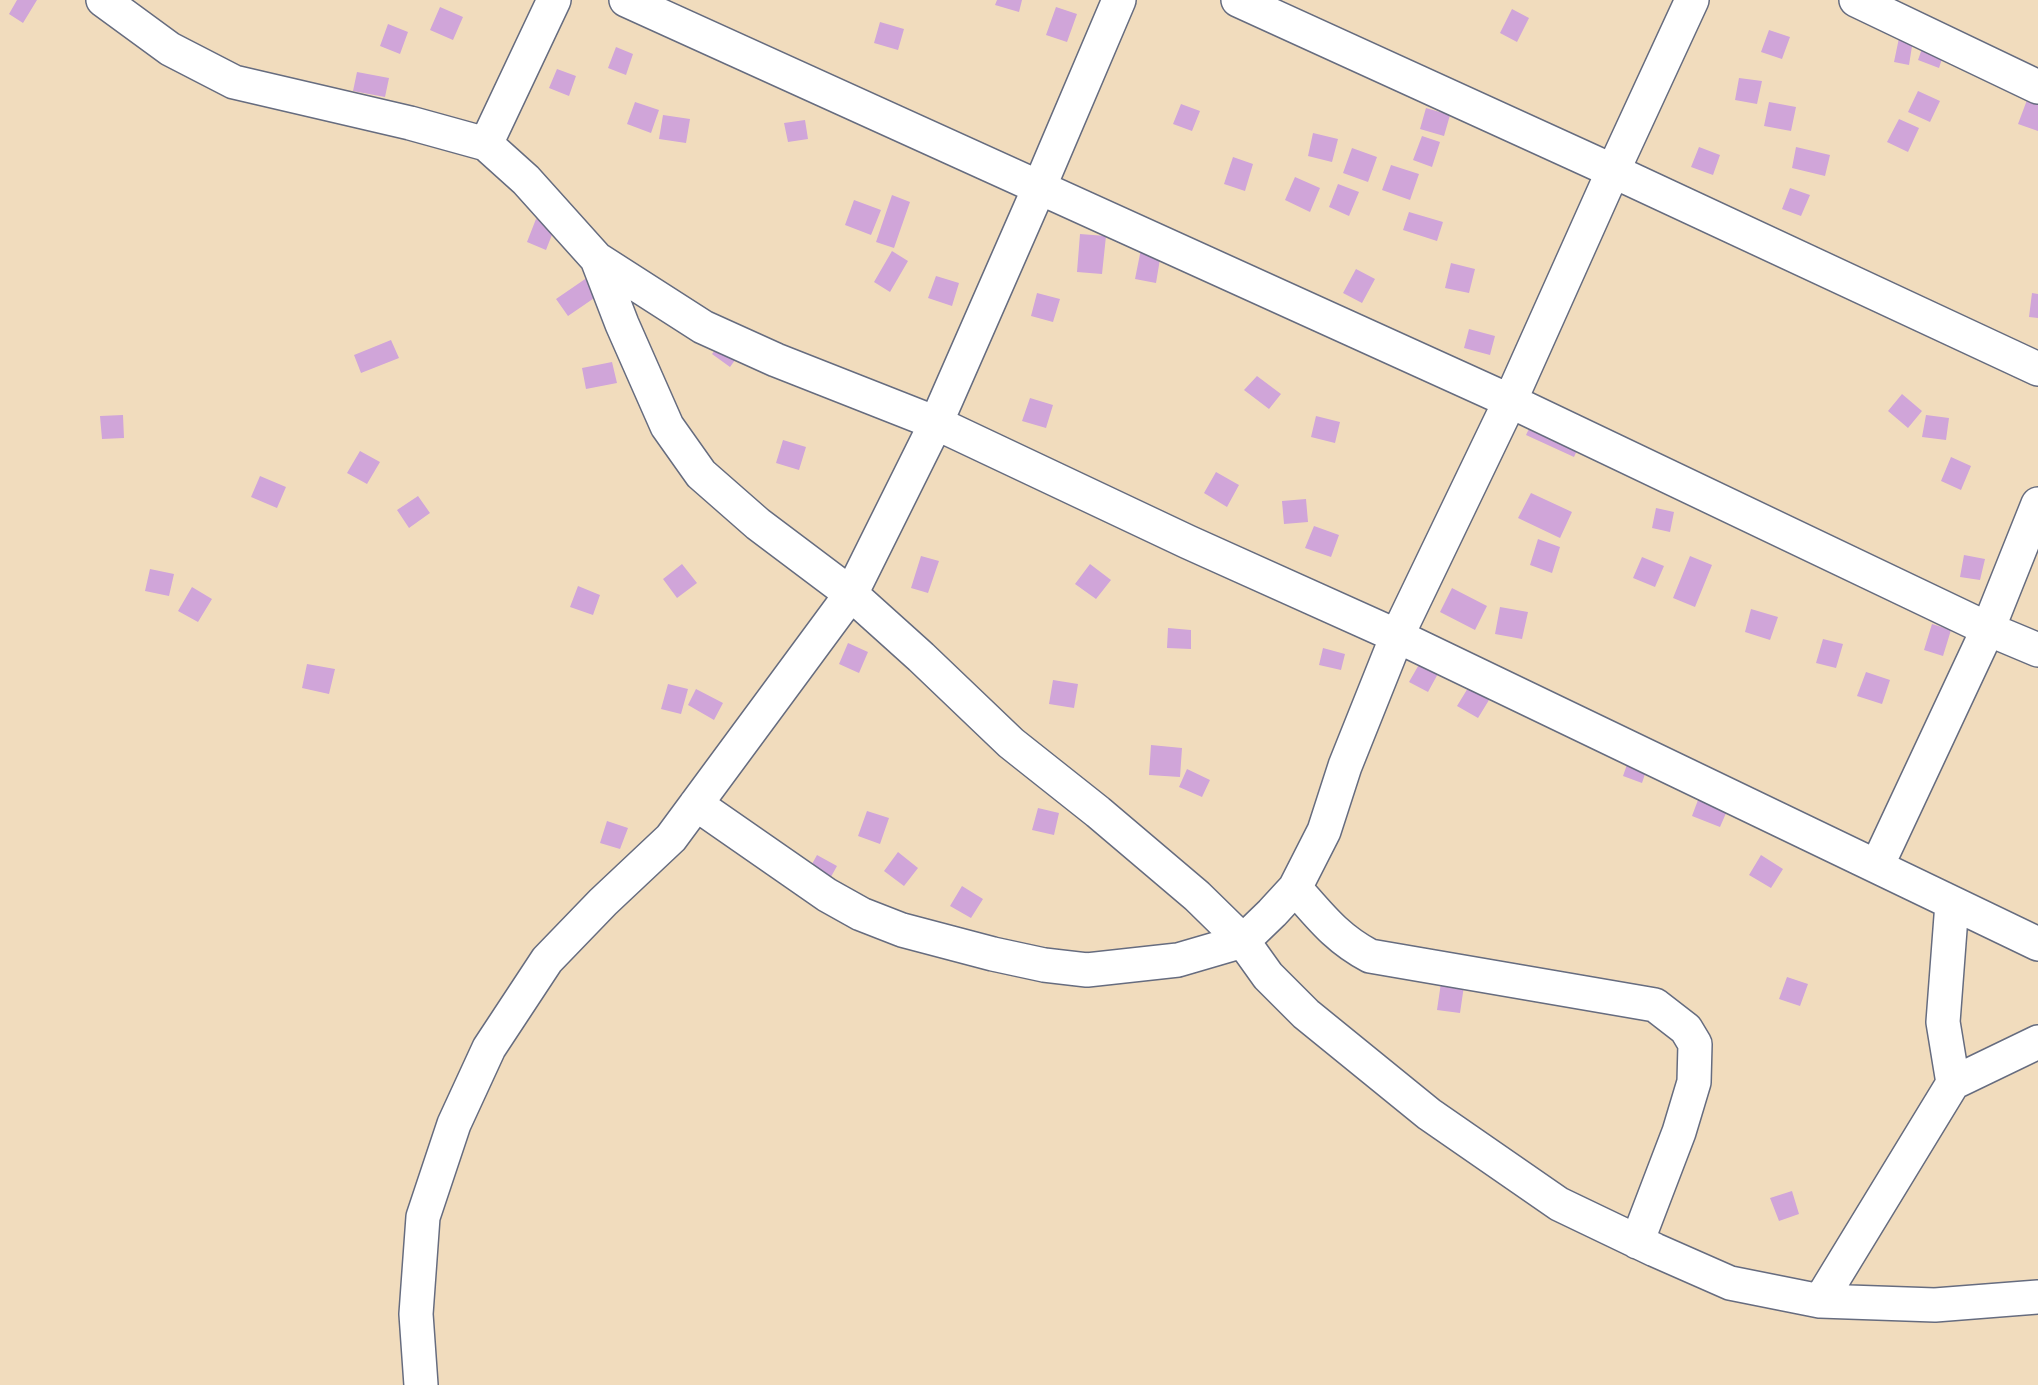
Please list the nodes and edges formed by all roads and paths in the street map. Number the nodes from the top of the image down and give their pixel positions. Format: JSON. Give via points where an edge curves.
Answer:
{"nodes":[{"id":1,"x":103,"y":0,"type":"edge"},
{"id":2,"x":554,"y":0,"type":"edge"},
{"id":3,"x":626,"y":0,"type":"edge"},
{"id":4,"x":1119,"y":0,"type":"edge"},
{"id":5,"x":1238,"y":0,"type":"edge"},
{"id":6,"x":1692,"y":0,"type":"edge"},
{"id":7,"x":1856,"y":0,"type":"edge"},
{"id":8,"x":2038,"y":87,"type":"edge"},
{"id":9,"x":486,"y":144,"type":"junction"},
{"id":10,"x":1613,"y":171,"type":"junction"},
{"id":11,"x":1039,"y":188,"type":"junction"},
{"id":12,"x":597,"y":259,"type":"junction"},
{"id":13,"x":2038,"y":369,"type":"edge"},
{"id":14,"x":1510,"y":401,"type":"junction"},
{"id":15,"x":936,"y":423,"type":"junction"},
{"id":16,"x":2038,"y":504,"type":"edge"},
{"id":17,"x":851,"y":594,"type":"junction"},
{"id":18,"x":1988,"y":629,"type":"junction"},
{"id":19,"x":1397,"y":636,"type":"junction"},
{"id":20,"x":2038,"y":650,"type":"edge"},
{"id":21,"x":696,"y":804,"type":"junction"},
{"id":22,"x":1877,"y":866,"type":"junction"},
{"id":23,"x":1295,"y":888,"type":"junction"},
{"id":24,"x":1952,"y":903,"type":"junction"},
{"id":25,"x":1243,"y":941,"type":"junction"},
{"id":26,"x":2038,"y":944,"type":"edge"},
{"id":27,"x":2038,"y":1042,"type":"edge"},
{"id":28,"x":1953,"y":1083,"type":"junction"},
{"id":29,"x":1637,"y":1242,"type":"junction"},
{"id":30,"x":2038,"y":1297,"type":"edge"},
{"id":31,"x":1820,"y":1301,"type":"junction"},
{"id":32,"x":421,"y":1385,"type":"edge"}],
"edges":[{"from":1,"to":9,"type":"street","via":[[171,49],[234,82]]},
{"from":2,"to":9,"type":"street"},
{"from":3,"to":11,"type":"street"},
{"from":4,"to":11,"type":"street"},
{"from":5,"to":10,"type":"street"},
{"from":6,"to":10,"type":"street"},
{"from":7,"to":8,"type":"street"},
{"from":9,"to":12,"type":"street","via":[[526,180]]},
{"from":10,"to":13,"type":"street"},
{"from":10,"to":14,"type":"street"},
{"from":11,"to":14,"type":"street"},
{"from":11,"to":15,"type":"street"},
{"from":12,"to":15,"type":"street","via":[[704,327]]},
{"from":12,"to":17,"type":"street","via":[[668,426],[701,474],[758,524]]},
{"from":14,"to":18,"type":"street"},
{"from":14,"to":19,"type":"street"},
{"from":15,"to":17,"type":"street"},
{"from":15,"to":19,"type":"street"},
{"from":16,"to":18,"type":"street"},
{"from":17,"to":21,"type":"street"},
{"from":17,"to":25,"type":"street","via":[[1011,743],[1160,863]]},
{"from":18,"to":20,"type":"street"},
{"from":18,"to":22,"type":"street"},
{"from":19,"to":22,"type":"street"},
{"from":19,"to":23,"type":"street","via":[[1345,766],[1324,831]]},
{"from":21,"to":25,"type":"street","via":[[827,895],[861,914],[902,930],[993,954],[1086,970],[1178,960]]},
{"from":21,"to":32,"type":"street","via":[[671,838],[548,960],[489,1048],[454,1124],[423,1217],[416,1314]]},
{"from":22,"to":24,"type":"street"},
{"from":23,"to":25,"type":"street"},
{"from":23,"to":29,"type":"street","via":[[1333,930],[1370,956],[1655,1005],[1686,1029],[1695,1044],[1694,1082]]},
{"from":24,"to":26,"type":"street"},
{"from":24,"to":28,"type":"street","via":[[1943,1022]]},
{"from":25,"to":29,"type":"street","via":[[1268,976],[1306,1014],[1429,1114],[1559,1204]]},
{"from":27,"to":28,"type":"street"},
{"from":28,"to":31,"type":"street"},
{"from":29,"to":31,"type":"street","via":[[1730,1283]]},
{"from":30,"to":31,"type":"street","via":[[1935,1305]]}]}
